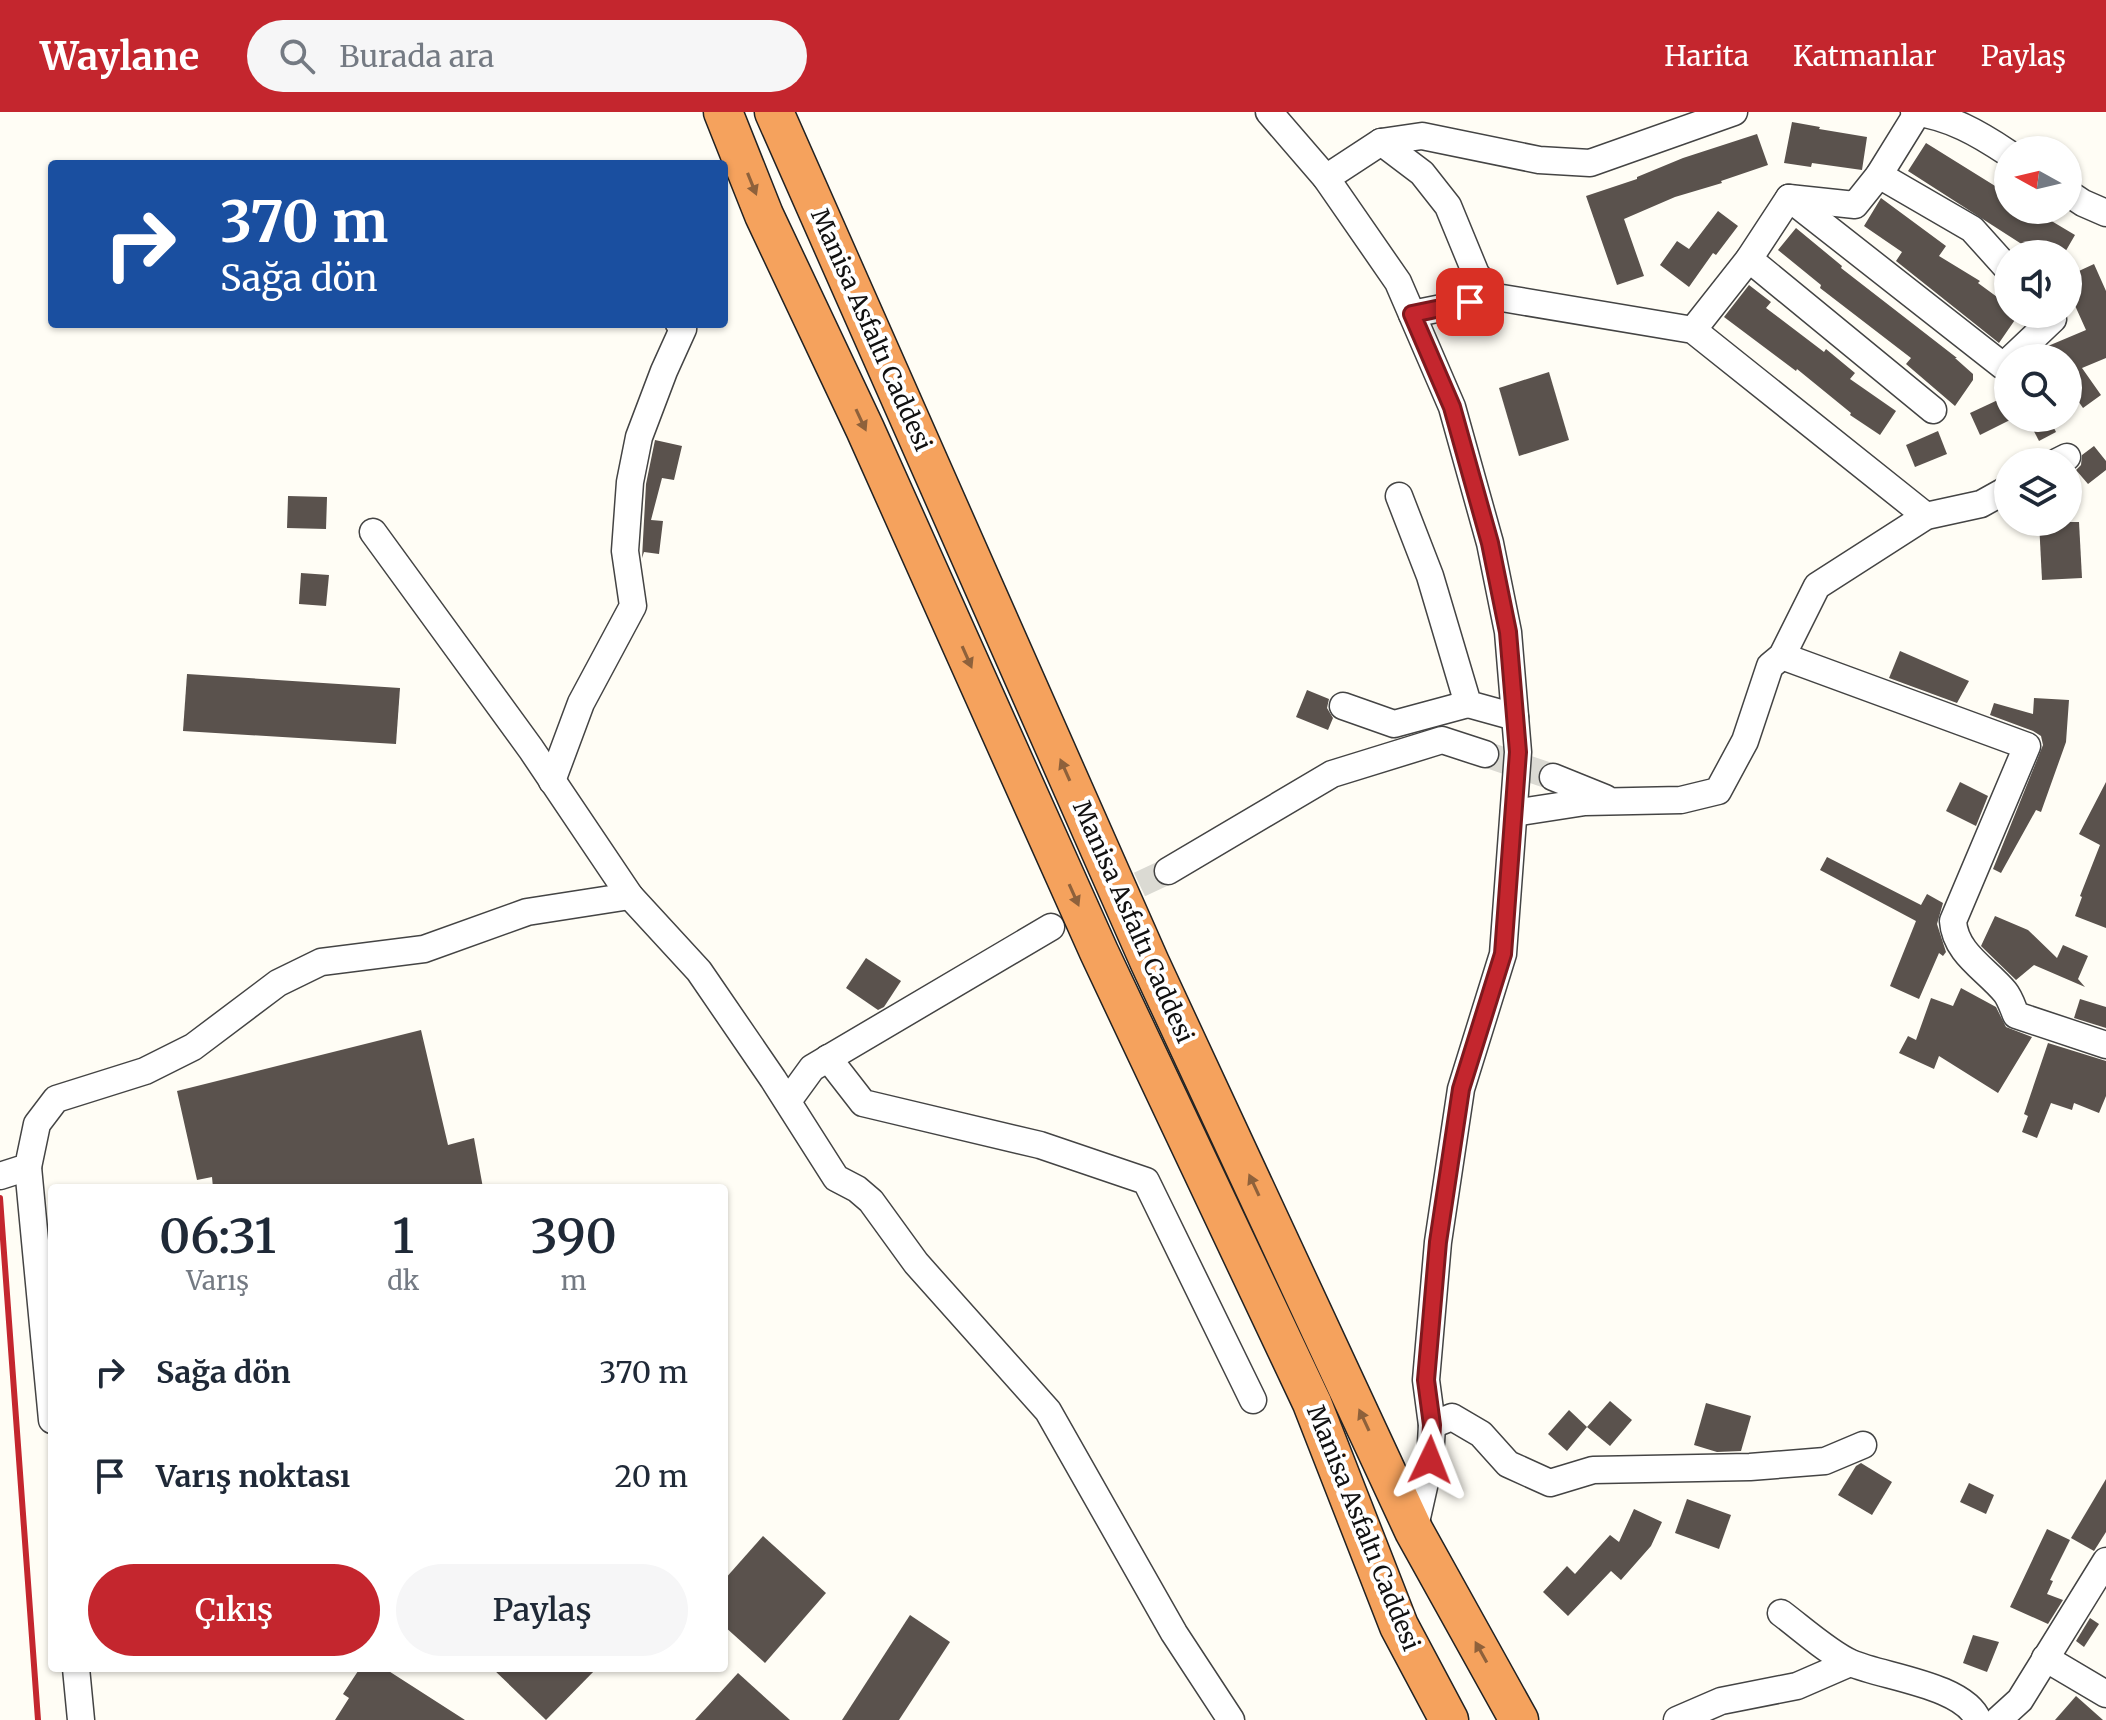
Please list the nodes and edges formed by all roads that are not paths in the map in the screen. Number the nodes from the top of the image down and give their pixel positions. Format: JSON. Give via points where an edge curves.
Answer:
{"nodes":[{"id":1,"x":723,"y":112,"type":"edge"},
{"id":2,"x":774,"y":112,"type":"edge"},
{"id":3,"x":1269,"y":112,"type":"edge"},
{"id":4,"x":1734,"y":112,"type":"edge"},
{"id":5,"x":1916,"y":112,"type":"edge"},
{"id":6,"x":1381,"y":142,"type":"junction"},
{"id":7,"x":1994,"y":144,"type":"edge"},
{"id":8,"x":1879,"y":175,"type":"junction"},
{"id":9,"x":1326,"y":178,"type":"junction"},
{"id":10,"x":1789,"y":198,"type":"junction"},
{"id":11,"x":2082,"y":202,"type":"edge"},
{"id":12,"x":2106,"y":213,"type":"edge"},
{"id":13,"x":1994,"y":253,"type":"edge"},
{"id":14,"x":1749,"y":259,"type":"junction"},
{"id":15,"x":1496,"y":297,"type":"junction"},
{"id":16,"x":1412,"y":314,"type":"junction"},
{"id":17,"x":682,"y":328,"type":"edge"},
{"id":18,"x":2044,"y":328,"type":"edge"},
{"id":19,"x":1693,"y":330,"type":"junction"},
{"id":20,"x":2027,"y":344,"type":"edge"},
{"id":21,"x":1994,"y":359,"type":"edge"},
{"id":22,"x":1933,"y":410,"type":"dead end"},
{"id":23,"x":1399,"y":496,"type":"dead end"},
{"id":24,"x":1994,"y":497,"type":"edge"},
{"id":25,"x":1926,"y":516,"type":"junction"},
{"id":26,"x":373,"y":532,"type":"dead end"},
{"id":27,"x":1782,"y":656,"type":"junction"},
{"id":28,"x":1468,"y":704,"type":"junction"},
{"id":29,"x":1343,"y":706,"type":"dead end"},
{"id":30,"x":1515,"y":717,"type":"junction"},
{"id":31,"x":1485,"y":754,"type":"tunnel mouth"},
{"id":32,"x":1553,"y":777,"type":"tunnel mouth"},
{"id":33,"x":552,"y":781,"type":"junction"},
{"id":34,"x":1615,"y":801,"type":"junction"},
{"id":35,"x":1514,"y":813,"type":"junction"},
{"id":36,"x":1168,"y":871,"type":"tunnel mouth"},
{"id":37,"x":630,"y":896,"type":"junction"},
{"id":38,"x":1051,"y":927,"type":"tunnel mouth"},
{"id":39,"x":2106,"y":1045,"type":"edge"},
{"id":40,"x":828,"y":1058,"type":"junction"},
{"id":41,"x":788,"y":1101,"type":"junction"},
{"id":42,"x":28,"y":1167,"type":"junction"},
{"id":43,"x":0,"y":1176,"type":"edge"},
{"id":44,"x":48,"y":1378,"type":"edge"},
{"id":45,"x":1253,"y":1400,"type":"dead end"},
{"id":46,"x":1432,"y":1425,"type":"junction"},
{"id":47,"x":1863,"y":1445,"type":"dead end"},
{"id":48,"x":1414,"y":1531,"type":"junction"},
{"id":49,"x":2106,"y":1561,"type":"edge"},
{"id":50,"x":1781,"y":1613,"type":"dead end"},
{"id":51,"x":2052,"y":1646,"type":"junction"},
{"id":52,"x":1850,"y":1663,"type":"junction"},
{"id":53,"x":76,"y":1672,"type":"edge"},
{"id":54,"x":2106,"y":1694,"type":"edge"},
{"id":55,"x":81,"y":1720,"type":"edge"},
{"id":56,"x":1231,"y":1720,"type":"edge"},
{"id":57,"x":1449,"y":1720,"type":"edge"},
{"id":58,"x":1519,"y":1720,"type":"edge"},
{"id":59,"x":1677,"y":1720,"type":"edge"},
{"id":60,"x":1978,"y":1720,"type":"edge"},
{"id":61,"x":1998,"y":1720,"type":"edge"}],
"edges":[{"from":1,"to":57,"type":"highway","name":"Manisa Asfaltı Caddesi","one_way":true,"via":[[764,215],[1099,952],[1312,1403],[1399,1626]]},
{"from":48,"to":2,"type":"highway","name":"Manisa Asfaltı Caddesi","one_way":true,"via":[[1150,963]]},
{"from":3,"to":9,"type":"street"},
{"from":4,"to":6,"type":"street","via":[[1590,163],[1539,160],[1422,136]]},
{"from":5,"to":7,"type":"street","via":[[1941,116]]},
{"from":5,"to":8,"type":"street"},
{"from":6,"to":9,"type":"street"},
{"from":6,"to":15,"type":"street","via":[[1422,173],[1448,206],[1476,274]]},
{"from":8,"to":10,"type":"street","via":[[1855,205]]},
{"from":8,"to":13,"type":"street","via":[[1972,229]]},
{"from":9,"to":16,"type":"street","via":[[1398,282]]},
{"from":10,"to":14,"type":"street"},
{"from":10,"to":21,"type":"street"},
{"from":11,"to":12,"type":"street"},
{"from":14,"to":19,"type":"street"},
{"from":14,"to":22,"type":"street"},
{"from":15,"to":16,"type":"street"},
{"from":15,"to":19,"type":"street"},
{"from":16,"to":30,"type":"street","via":[[1452,407],[1490,543],[1508,632]]},
{"from":17,"to":33,"type":"street","via":[[639,437],[630,482],[625,551],[633,606],[581,703]]},
{"from":18,"to":20,"type":"street"},
{"from":19,"to":25,"type":"street"},
{"from":23,"to":28,"type":"street","via":[[1430,576]]},
{"from":24,"to":25,"type":"street"},
{"from":25,"to":27,"type":"street","via":[[1817,586]]},
{"from":26,"to":33,"type":"street"},
{"from":27,"to":34,"type":"street","via":[[1770,666],[1745,741],[1718,791],[1681,800]]},
{"from":27,"to":39,"type":"street","via":[[2027,746],[1953,921],[1954,937],[2007,994],[2016,1015]]},
{"from":28,"to":29,"type":"street","via":[[1394,724]]},
{"from":28,"to":30,"type":"street"},
{"from":30,"to":35,"type":"street"},
{"from":31,"to":36,"type":"street","via":[[1442,740],[1332,774]]},
{"from":32,"to":34,"type":"street"},
{"from":33,"to":37,"type":"street"},
{"from":34,"to":35,"type":"street"},
{"from":35,"to":46,"type":"street","via":[[1503,954],[1461,1089],[1438,1242],[1426,1380]]},
{"from":37,"to":41,"type":"street","via":[[699,971]]},
{"from":37,"to":42,"type":"street","via":[[527,912],[424,949],[321,962],[278,983],[193,1047],[145,1071],[56,1099],[37,1124]]},
{"from":38,"to":40,"type":"street"},
{"from":40,"to":41,"type":"street","via":[[812,1068]]},
{"from":40,"to":45,"type":"street","via":[[863,1103],[1040,1145],[1146,1181]]},
{"from":41,"to":56,"type":"street","via":[[836,1178],[871,1201],[916,1263],[1048,1411],[1174,1633]]},
{"from":42,"to":43,"type":"street"},
{"from":42,"to":44,"type":"street"},
{"from":46,"to":47,"type":"street","via":[[1452,1417],[1481,1434],[1508,1464],[1550,1483],[1593,1470],[1825,1461]]},
{"from":46,"to":48,"type":"street"},
{"from":58,"to":48,"type":"highway","name":"Manisa Asfaltı Caddesi","one_way":true},
{"from":49,"to":51,"type":"street"},
{"from":50,"to":52,"type":"street"},
{"from":51,"to":54,"type":"street"},
{"from":51,"to":61,"type":"street","via":[[2020,1700]]},
{"from":52,"to":59,"type":"street","via":[[1797,1686],[1721,1701]]},
{"from":52,"to":60,"type":"street","via":[[1937,1688],[1974,1711]]},
{"from":53,"to":55,"type":"street"}]}
